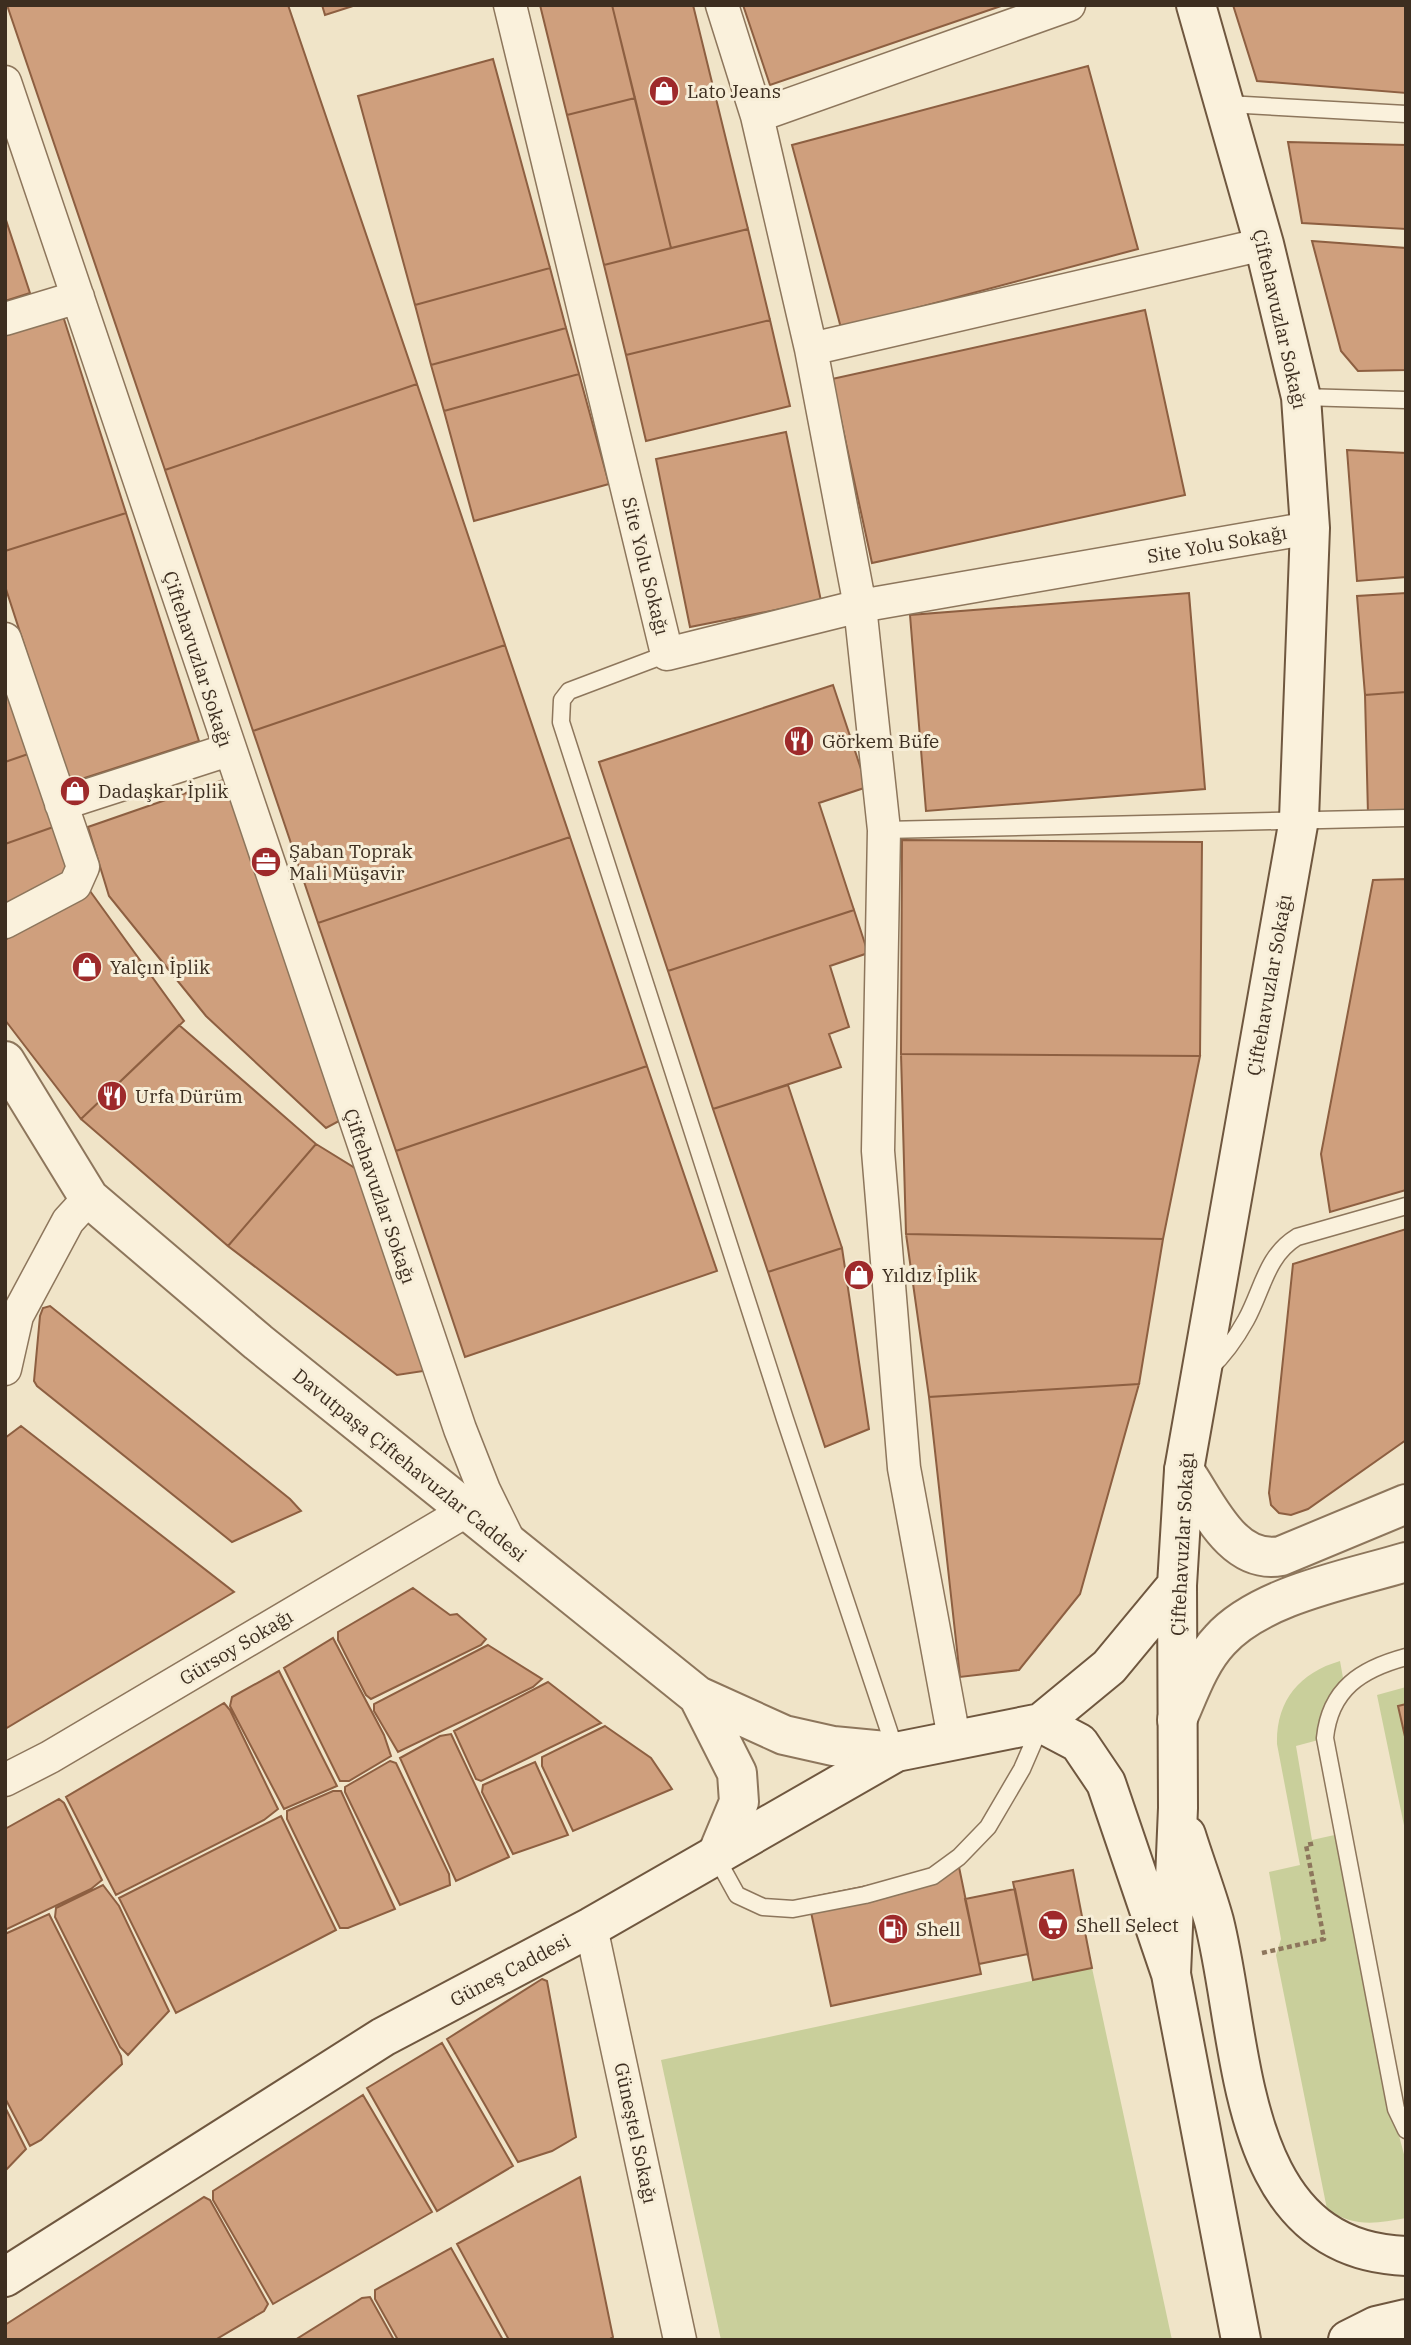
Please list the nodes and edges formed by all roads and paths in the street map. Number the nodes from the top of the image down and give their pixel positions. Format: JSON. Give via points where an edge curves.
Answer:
{"nodes":[{"id":1,"x":510,"y":5,"type":"edge"},
{"id":2,"x":722,"y":5,"type":"edge"},
{"id":3,"x":1069,"y":5,"type":"edge"},
{"id":4,"x":1196,"y":5,"type":"edge"},
{"id":5,"x":5,"y":82,"type":"edge"},
{"id":6,"x":1227,"y":104,"type":"junction"},
{"id":7,"x":1406,"y":114,"type":"edge"},
{"id":8,"x":757,"y":116,"type":"junction"},
{"id":9,"x":1264,"y":244,"type":"junction"},
{"id":10,"x":78,"y":297,"type":"junction"},
{"id":11,"x":5,"y":318,"type":"edge"},
{"id":12,"x":811,"y":349,"type":"junction"},
{"id":13,"x":1301,"y":397,"type":"junction"},
{"id":14,"x":1406,"y":400,"type":"edge"},
{"id":15,"x":1310,"y":528,"type":"junction"},
{"id":16,"x":860,"y":606,"type":"junction"},
{"id":17,"x":5,"y":639,"type":"edge"},
{"id":18,"x":667,"y":654,"type":"junction"},
{"id":19,"x":228,"y":750,"type":"junction"},
{"id":20,"x":61,"y":804,"type":"junction"},
{"id":21,"x":1406,"y":818,"type":"edge"},
{"id":22,"x":1299,"y":819,"type":"junction"},
{"id":23,"x":884,"y":830,"type":"junction"},
{"id":24,"x":5,"y":922,"type":"edge"},
{"id":25,"x":5,"y":1061,"type":"edge"},
{"id":26,"x":89,"y":1198,"type":"junction"},
{"id":27,"x":1406,"y":1206,"type":"edge"},
{"id":28,"x":5,"y":1369,"type":"edge"},
{"id":29,"x":1198,"y":1380,"type":"junction"},
{"id":30,"x":1184,"y":1470,"type":"junction"},
{"id":31,"x":1406,"y":1504,"type":"edge"},
{"id":32,"x":466,"y":1511,"type":"junction"},
{"id":33,"x":513,"y":1549,"type":"junction"},
{"id":34,"x":1406,"y":1562,"type":"edge"},
{"id":35,"x":1177,"y":1585,"type":"junction"},
{"id":36,"x":1406,"y":1657,"type":"edge"},
{"id":37,"x":698,"y":1696,"type":"junction"},
{"id":38,"x":1177,"y":1720,"type":"junction"},
{"id":39,"x":1041,"y":1723,"type":"junction"},
{"id":40,"x":954,"y":1738,"type":"junction"},
{"id":41,"x":896,"y":1752,"type":"junction"},
{"id":42,"x":5,"y":1780,"type":"edge"},
{"id":43,"x":1178,"y":1808,"type":"junction"},
{"id":44,"x":1344,"y":1836,"type":"junction"},
{"id":45,"x":716,"y":1857,"type":"junction"},
{"id":46,"x":591,"y":1927,"type":"junction"},
{"id":47,"x":1260,"y":1954,"type":"dead end"},
{"id":48,"x":1171,"y":1973,"type":"junction"},
{"id":49,"x":1406,"y":2130,"type":"edge"},
{"id":50,"x":1406,"y":2256,"type":"edge"},
{"id":51,"x":5,"y":2277,"type":"edge"},
{"id":52,"x":1406,"y":2319,"type":"edge"},
{"id":53,"x":680,"y":2340,"type":"edge"},
{"id":54,"x":1241,"y":2340,"type":"edge"},
{"id":55,"x":1348,"y":2340,"type":"edge"}],
"edges":[{"from":1,"to":18,"type":"street","name":"Site Yolu Sokağı"},
{"from":2,"to":8,"type":"street"},
{"from":3,"to":8,"type":"street"},
{"from":4,"to":6,"type":"main road","name":"Çiftehavuzlar Sokağı"},
{"from":5,"to":10,"type":"street","name":"Çiftehavuzlar Sokağı"},
{"from":6,"to":7,"type":"lane"},
{"from":6,"to":9,"type":"main road","name":"Çiftehavuzlar Sokağı"},
{"from":8,"to":12,"type":"street"},
{"from":9,"to":12,"type":"street"},
{"from":9,"to":13,"type":"main road","name":"Çiftehavuzlar Sokağı"},
{"from":10,"to":11,"type":"street"},
{"from":10,"to":19,"type":"street","name":"Çiftehavuzlar Sokağı"},
{"from":12,"to":16,"type":"street"},
{"from":13,"to":14,"type":"lane"},
{"from":13,"to":15,"type":"main road","name":"Çiftehavuzlar Sokağı"},
{"from":15,"to":16,"type":"street","name":"Site Yolu Sokağı"},
{"from":15,"to":22,"type":"main road","name":"Çiftehavuzlar Sokağı"},
{"from":16,"to":18,"type":"street","name":"Site Yolu Sokağı"},
{"from":16,"to":23,"type":"street"},
{"from":17,"to":20,"type":"street"},
{"from":18,"to":41,"type":"lane","via":[[569,691],[562,700],[561,722]]},
{"from":19,"to":20,"type":"street"},
{"from":19,"to":33,"type":"street","name":"Çiftehavuzlar Sokağı","via":[[460,1429]]},
{"from":20,"to":24,"type":"street","via":[[80,853],[81,876],[70,888]]},
{"from":21,"to":22,"type":"lane"},
{"from":22,"to":23,"type":"lane"},
{"from":22,"to":29,"type":"main road","name":"Çiftehavuzlar Sokağı"},
{"from":23,"to":40,"type":"street","via":[[878,1151],[904,1468]]},
{"from":25,"to":26,"type":"main road","name":"Davutpaşa Çiftehavuzlar Caddesi"},
{"from":26,"to":28,"type":"street","via":[[68,1222],[17,1316]]},
{"from":26,"to":32,"type":"main road","name":"Davutpaşa Çiftehavuzlar Caddesi"},
{"from":27,"to":29,"type":"lane","via":[[1297,1237],[1282,1246],[1240,1331]]},
{"from":29,"to":30,"type":"main road","name":"Çiftehavuzlar Sokağı"},
{"from":30,"to":31,"type":"main road","via":[[1236,1546],[1259,1557],[1281,1556]]},
{"from":30,"to":35,"type":"main road","name":"Çiftehavuzlar Sokağı"},
{"from":32,"to":33,"type":"main road","name":"Davutpaşa Çiftehavuzlar Caddesi"},
{"from":32,"to":42,"type":"street","name":"Gürsoy Sokağı"},
{"from":33,"to":37,"type":"main road","name":"Davutpaşa Çiftehavuzlar Caddesi"},
{"from":34,"to":38,"type":"main road","via":[[1249,1616],[1212,1651]]},
{"from":35,"to":38,"type":"main road","name":"Çiftehavuzlar Sokağı"},
{"from":35,"to":39,"type":"main road","via":[[1109,1667]]},
{"from":36,"to":44,"type":"lane","via":[[1358,1677],[1334,1702],[1327,1717],[1325,1738]]},
{"from":37,"to":41,"type":"main road","name":"Davutpaşa Çiftehavuzlar Caddesi","via":[[784,1735],[833,1746]]},
{"from":37,"to":45,"type":"main road","via":[[737,1773],[739,1802]]},
{"from":38,"to":43,"type":"main road","name":"Çiftehavuzlar Sokağı"},
{"from":39,"to":40,"type":"main road","name":"Güneş Caddesi"},
{"from":39,"to":45,"type":"lane","via":[[1022,1769],[988,1827],[960,1857],[933,1876],[865,1895],[763,1908],[737,1895]]},
{"from":39,"to":48,"type":"main road","via":[[1079,1743],[1106,1783]]},
{"from":40,"to":41,"type":"main road","name":"Güneş Caddesi"},
{"from":41,"to":45,"type":"main road","name":"Güneş Caddesi"},
{"from":43,"to":48,"type":"main road","name":"Çiftehavuzlar Sokağı"},
{"from":43,"to":50,"type":"main road","via":[[1214,1922],[1256,2136],[1275,2179],[1306,2218],[1346,2245]]},
{"from":44,"to":47,"type":"path","via":[[1306,1845],[1324,1939]]},
{"from":44,"to":49,"type":"lane","via":[[1396,2109]]},
{"from":45,"to":46,"type":"main road","name":"Güneş Caddesi"},
{"from":46,"to":51,"type":"main road","name":"Güneş Caddesi","via":[[383,2037]]},
{"from":46,"to":53,"type":"street","name":"Güneştel Sokağı"},
{"from":48,"to":54,"type":"main road"},
{"from":52,"to":55,"type":"main road","via":[[1376,2326]]}]}
